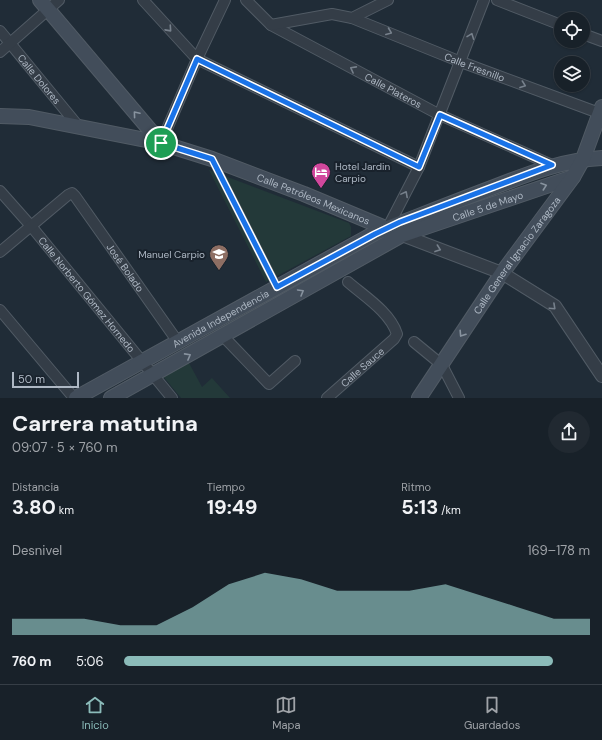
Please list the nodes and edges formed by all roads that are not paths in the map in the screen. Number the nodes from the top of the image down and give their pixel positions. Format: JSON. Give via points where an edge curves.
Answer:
{"nodes":[{"id":1,"x":59,"y":0,"type":"edge"},
{"id":2,"x":143,"y":0,"type":"edge"},
{"id":3,"x":225,"y":0,"type":"edge"},
{"id":4,"x":246,"y":0,"type":"edge"},
{"id":5,"x":388,"y":0,"type":"edge"},
{"id":6,"x":484,"y":0,"type":"edge"},
{"id":7,"x":497,"y":0,"type":"edge"},
{"id":8,"x":44,"y":5,"type":"edge"},
{"id":9,"x":352,"y":18,"type":"junction"},
{"id":10,"x":554,"y":22,"type":"edge"},
{"id":11,"x":271,"y":25,"type":"junction"},
{"id":12,"x":0,"y":32,"type":"edge"},
{"id":13,"x":590,"y":37,"type":"edge"},
{"id":14,"x":602,"y":41,"type":"edge"},
{"id":15,"x":9,"y":43,"type":"junction"},
{"id":16,"x":0,"y":52,"type":"edge"},
{"id":17,"x":197,"y":59,"type":"junction"},
{"id":18,"x":461,"y":62,"type":"junction"},
{"id":19,"x":600,"y":110,"type":"edge"},
{"id":20,"x":440,"y":115,"type":"junction"},
{"id":21,"x":0,"y":116,"type":"edge"},
{"id":22,"x":79,"y":127,"type":"junction"},
{"id":23,"x":161,"y":143,"type":"junction"},
{"id":24,"x":602,"y":158,"type":"edge"},
{"id":25,"x":212,"y":159,"type":"junction"},
{"id":26,"x":583,"y":159,"type":"junction"},
{"id":27,"x":552,"y":165,"type":"junction"},
{"id":28,"x":419,"y":167,"type":"junction"},
{"id":29,"x":573,"y":177,"type":"junction"},
{"id":30,"x":0,"y":191,"type":"edge"},
{"id":31,"x":31,"y":226,"type":"junction"},
{"id":32,"x":386,"y":229,"type":"junction"},
{"id":33,"x":402,"y":235,"type":"junction"},
{"id":34,"x":0,"y":252,"type":"edge"},
{"id":35,"x":502,"y":272,"type":"junction"},
{"id":36,"x":348,"y":282,"type":"dead end"},
{"id":37,"x":277,"y":287,"type":"junction"},
{"id":38,"x":0,"y":310,"type":"edge"},
{"id":39,"x":223,"y":336,"type":"junction"},
{"id":40,"x":178,"y":342,"type":"junction"},
{"id":41,"x":414,"y":342,"type":"dead end"},
{"id":42,"x":295,"y":361,"type":"dead end"},
{"id":43,"x":143,"y":363,"type":"junction"},
{"id":44,"x":442,"y":365,"type":"junction"},
{"id":45,"x":154,"y":375,"type":"junction"},
{"id":46,"x":602,"y":376,"type":"edge"},
{"id":47,"x":75,"y":398,"type":"edge"},
{"id":48,"x":111,"y":398,"type":"edge"},
{"id":49,"x":172,"y":398,"type":"edge"},
{"id":50,"x":327,"y":398,"type":"edge"},
{"id":51,"x":419,"y":398,"type":"edge"},
{"id":52,"x":459,"y":398,"type":"edge"}],
"edges":[{"from":1,"to":8,"type":"street"},
{"from":2,"to":17,"type":"street","one_way":true},
{"from":3,"to":17,"type":"street"},
{"from":4,"to":11,"type":"street","name":"Calle Plateros"},
{"from":5,"to":9,"type":"street"},
{"from":18,"to":6,"type":"street","one_way":true},
{"from":7,"to":10,"type":"street"},
{"from":8,"to":15,"type":"street"},
{"from":23,"to":8,"type":"main road","one_way":true},
{"from":9,"to":11,"type":"street","name":"Calle Fresnillo","via":[[332,14]]},
{"from":9,"to":18,"type":"street","name":"Calle Fresnillo","one_way":true},
{"from":20,"to":11,"type":"street","name":"Calle Plateros","one_way":true},
{"from":12,"to":15,"type":"street","name":"Calle Dolores"},
{"from":13,"to":14,"type":"street"},
{"from":15,"to":16,"type":"street"},
{"from":15,"to":22,"type":"street","name":"Calle Dolores"},
{"from":17,"to":23,"type":"street"},
{"from":17,"to":28,"type":"street"},
{"from":18,"to":19,"type":"street","name":"Calle Fresnillo","one_way":true},
{"from":18,"to":20,"type":"street"},
{"from":19,"to":26,"type":"main road","name":"Calle General Ignacio Zaragoza"},
{"from":20,"to":27,"type":"street","name":"Calle Plateros"},
{"from":20,"to":28,"type":"street"},
{"from":21,"to":22,"type":"main road","name":"Calle Petróleos Mexicanos","via":[[29,117]]},
{"from":22,"to":23,"type":"main road","name":"Calle Petróleos Mexicanos"},
{"from":23,"to":25,"type":"main road","name":"Calle Petróleos Mexicanos"},
{"from":24,"to":26,"type":"main road","name":"Calle 5 de Mayo"},
{"from":25,"to":32,"type":"main road","name":"Calle Petróleos Mexicanos"},
{"from":25,"to":37,"type":"street"},
{"from":26,"to":27,"type":"main road","name":"Calle 5 de Mayo"},
{"from":26,"to":29,"type":"main road","name":"Calle General Ignacio Zaragoza"},
{"from":27,"to":32,"type":"main road","name":"Calle 5 de Mayo"},
{"from":32,"to":28,"type":"street","one_way":true},
{"from":33,"to":29,"type":"main road","name":"Calle 5 de Mayo","one_way":true},
{"from":29,"to":35,"type":"main road","name":"Calle General Ignacio Zaragoza"},
{"from":30,"to":31,"type":"street","name":"Calle Norberto Gómez Hornedo"},
{"from":31,"to":34,"type":"street"},
{"from":31,"to":40,"type":"street","name":"José Bolado","via":[[72,193]]},
{"from":31,"to":43,"type":"street","name":"Calle Norberto Gómez Hornedo"},
{"from":32,"to":33,"type":"main road","name":"Calle Petróleos Mexicanos"},
{"from":32,"to":37,"type":"main road","name":"Avenida Independencia"},
{"from":33,"to":35,"type":"street","name":"Calle Petróleos Mexicanos","one_way":true},
{"from":39,"to":33,"type":"main road","name":"Avenida Independencia","one_way":true},
{"from":35,"to":44,"type":"main road","name":"Calle General Ignacio Zaragoza","one_way":true},
{"from":35,"to":46,"type":"street","name":"Calle Petróleos Mexicanos","one_way":true,"via":[[555,306]]},
{"from":36,"to":50,"type":"street","name":"Calle Sauce","via":[[379,309],[397,334]]},
{"from":37,"to":40,"type":"main road","name":"Avenida Independencia"},
{"from":38,"to":47,"type":"street"},
{"from":39,"to":42,"type":"street","via":[[269,384]]},
{"from":45,"to":39,"type":"main road","name":"Avenida Independencia","one_way":true},
{"from":40,"to":43,"type":"main road","name":"Avenida Independencia"},
{"from":41,"to":44,"type":"street"},
{"from":43,"to":45,"type":"street","name":"Calle Norberto Gómez Hornedo"},
{"from":43,"to":47,"type":"main road","name":"Avenida Independencia"},
{"from":44,"to":51,"type":"main road","name":"Calle General Ignacio Zaragoza"},
{"from":44,"to":52,"type":"street"},
{"from":45,"to":48,"type":"main road","name":"Avenida Independencia"},
{"from":45,"to":49,"type":"street","name":"Calle Norberto Gómez Hornedo"}]}
